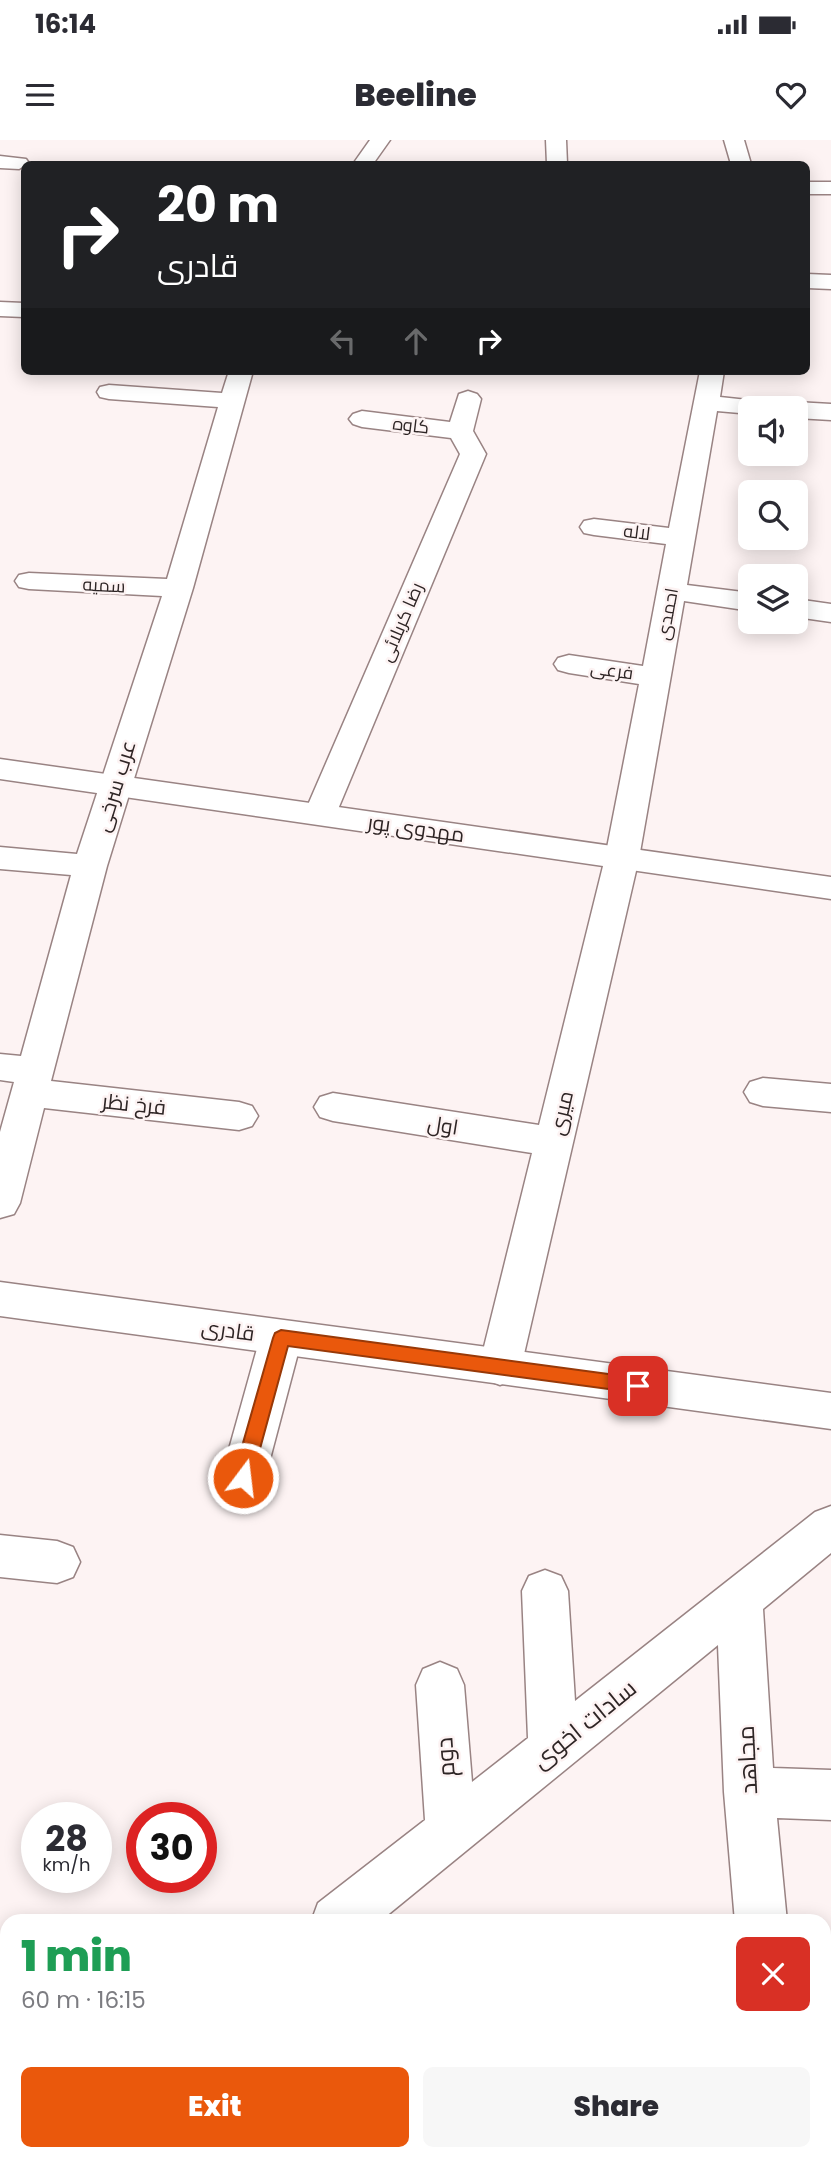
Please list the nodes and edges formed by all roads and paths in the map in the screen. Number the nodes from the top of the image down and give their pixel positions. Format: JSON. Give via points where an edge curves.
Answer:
{"nodes":[{"id":1,"x":380,"y":140,"type":"edge"},
{"id":2,"x":556,"y":140,"type":"edge"},
{"id":3,"x":734,"y":140,"type":"edge"},
{"id":4,"x":365,"y":161,"type":"edge"},
{"id":5,"x":558,"y":161,"type":"edge"},
{"id":6,"x":740,"y":161,"type":"edge"},
{"id":7,"x":810,"y":188,"type":"edge"},
{"id":8,"x":831,"y":188,"type":"edge"},
{"id":9,"x":810,"y":281,"type":"edge"},
{"id":10,"x":831,"y":282,"type":"edge"},
{"id":11,"x":711,"y":375,"type":"edge"},
{"id":12,"x":236,"y":386,"type":"edge"},
{"id":13,"x":108,"y":392,"type":"dead end"},
{"id":14,"x":468,"y":399,"type":"dead end"},
{"id":15,"x":706,"y":403,"type":"junction"},
{"id":16,"x":738,"y":406,"type":"edge"},
{"id":17,"x":808,"y":411,"type":"edge"},
{"id":18,"x":831,"y":412,"type":"edge"},
{"id":19,"x":362,"y":419,"type":"dead end"},
{"id":20,"x":460,"y":431,"type":"junction"},
{"id":21,"x":594,"y":527,"type":"dead end"},
{"id":22,"x":681,"y":538,"type":"junction"},
{"id":23,"x":29,"y":581,"type":"dead end"},
{"id":24,"x":179,"y":588,"type":"junction"},
{"id":25,"x":671,"y":592,"type":"junction"},
{"id":26,"x":738,"y":600,"type":"edge"},
{"id":27,"x":808,"y":610,"type":"edge"},
{"id":28,"x":831,"y":613,"type":"edge"},
{"id":29,"x":569,"y":664,"type":"dead end"},
{"id":30,"x":655,"y":677,"type":"junction"},
{"id":31,"x":0,"y":769,"type":"edge"},
{"id":32,"x":114,"y":785,"type":"junction"},
{"id":33,"x":320,"y":814,"type":"junction"},
{"id":34,"x":0,"y":858,"type":"edge"},
{"id":35,"x":622,"y":858,"type":"junction"},
{"id":36,"x":90,"y":866,"type":"junction"},
{"id":37,"x":831,"y":888,"type":"edge"},
{"id":38,"x":21,"y":1076,"type":"edge"},
{"id":39,"x":764,"y":1092,"type":"dead end"},
{"id":40,"x":831,"y":1098,"type":"edge"},
{"id":41,"x":333,"y":1107,"type":"dead end"},
{"id":42,"x":239,"y":1116,"type":"dead end"},
{"id":43,"x":554,"y":1142,"type":"junction"},
{"id":44,"x":0,"y":1203,"type":"edge"},
{"id":45,"x":0,"y":1299,"type":"edge"},
{"id":46,"x":281,"y":1338,"type":"junction"},
{"id":47,"x":500,"y":1367,"type":"junction"},
{"id":48,"x":831,"y":1411,"type":"edge"},
{"id":49,"x":243,"y":1478,"type":"dead end"},
{"id":50,"x":831,"y":1526,"type":"edge"},
{"id":51,"x":0,"y":1556,"type":"edge"},
{"id":52,"x":57,"y":1562,"type":"dead end"},
{"id":53,"x":545,"y":1591,"type":"dead end"},
{"id":54,"x":739,"y":1599,"type":"junction"},
{"id":55,"x":440,"y":1685,"type":"dead end"},
{"id":56,"x":553,"y":1749,"type":"junction"},
{"id":57,"x":748,"y":1792,"type":"junction"},
{"id":58,"x":831,"y":1795,"type":"edge"},
{"id":59,"x":451,"y":1830,"type":"junction"},
{"id":60,"x":347,"y":1914,"type":"edge"},
{"id":61,"x":760,"y":1914,"type":"edge"}],
"edges":[{"from":1,"to":4,"type":"street"},
{"from":2,"to":5,"type":"street"},
{"from":3,"to":6,"type":"street"},
{"from":7,"to":8,"type":"street"},
{"from":9,"to":10,"type":"street"},
{"from":11,"to":15,"type":"street","name":"احمدی"},
{"from":12,"to":13,"type":"street"},
{"from":12,"to":24,"type":"street","name":"عرب سرخی"},
{"from":14,"to":20,"type":"street"},
{"from":15,"to":16,"type":"street"},
{"from":15,"to":22,"type":"street","name":"احمدی"},
{"from":17,"to":18,"type":"street"},
{"from":19,"to":20,"type":"street","name":"کاوه"},
{"from":20,"to":33,"type":"street","name":"رضا کربلائی","via":[[473,454]]},
{"from":21,"to":22,"type":"street","name":"لاله"},
{"from":22,"to":25,"type":"street","name":"احمدی"},
{"from":23,"to":24,"type":"street","name":"سمیه"},
{"from":24,"to":32,"type":"street","name":"عرب سرخی"},
{"from":25,"to":26,"type":"street"},
{"from":25,"to":30,"type":"street","name":"احمدی"},
{"from":27,"to":28,"type":"street"},
{"from":29,"to":30,"type":"street","name":"فرعی"},
{"from":30,"to":35,"type":"street","name":"احمدی"},
{"from":31,"to":32,"type":"street","name":"مهدوی پور"},
{"from":32,"to":33,"type":"street","name":"مهدوی پور"},
{"from":32,"to":36,"type":"street","name":"عرب سرخی"},
{"from":33,"to":35,"type":"street","name":"مهدوی پور"},
{"from":34,"to":36,"type":"street"},
{"from":35,"to":37,"type":"street","name":"مهدوی پور"},
{"from":35,"to":43,"type":"street","name":"میری"},
{"from":36,"to":38,"type":"street","name":"عرب سرخی"},
{"from":38,"to":42,"type":"street","name":"فرخ نظر"},
{"from":38,"to":44,"type":"street","name":"عرب سرخی"},
{"from":39,"to":40,"type":"street"},
{"from":41,"to":43,"type":"street","name":"اول"},
{"from":43,"to":47,"type":"street","name":"میری"},
{"from":45,"to":46,"type":"street","name":"قادرى"},
{"from":46,"to":47,"type":"street","name":"قادرى"},
{"from":46,"to":49,"type":"street"},
{"from":47,"to":48,"type":"street","name":"قادرى"},
{"from":50,"to":54,"type":"street","name":"سادات اخوی"},
{"from":51,"to":52,"type":"street"},
{"from":53,"to":56,"type":"street"},
{"from":54,"to":56,"type":"street","name":"سادات اخوی"},
{"from":54,"to":57,"type":"street","name":"مجاهد"},
{"from":55,"to":59,"type":"street","name":"دوم"},
{"from":56,"to":59,"type":"street","name":"سادات اخوی"},
{"from":57,"to":58,"type":"street"},
{"from":57,"to":61,"type":"street","name":"مجاهد"},
{"from":59,"to":60,"type":"street","name":"سادات اخوی"}]}
